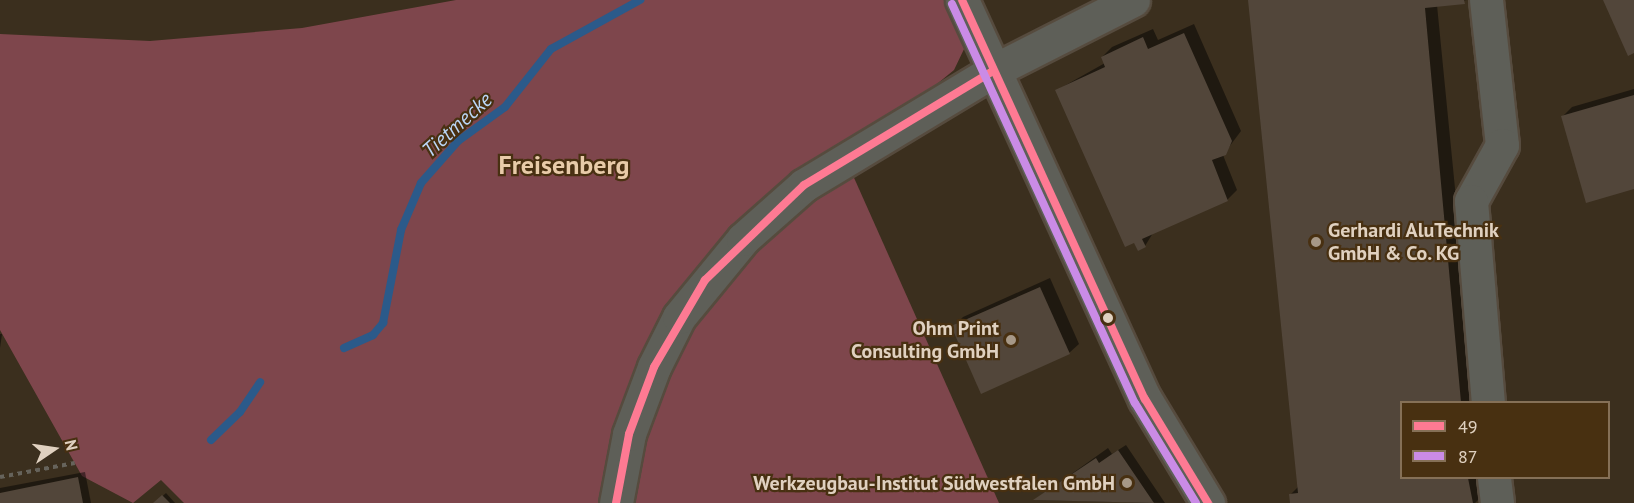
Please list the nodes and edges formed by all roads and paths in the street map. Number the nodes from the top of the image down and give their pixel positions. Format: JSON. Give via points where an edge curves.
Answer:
{"nodes":[{"id":1,"x":962,"y":0,"type":"edge"},
{"id":2,"x":1133,"y":0,"type":"edge"},
{"id":3,"x":1486,"y":0,"type":"edge"},
{"id":4,"x":993,"y":71,"type":"junction"},
{"id":5,"x":1488,"y":401,"type":"edge"},
{"id":6,"x":75,"y":463,"type":"dead end"},
{"id":7,"x":0,"y":477,"type":"edge"},
{"id":8,"x":1494,"y":479,"type":"edge"},
{"id":9,"x":616,"y":503,"type":"edge"},
{"id":10,"x":1208,"y":503,"type":"edge"},
{"id":11,"x":1497,"y":503,"type":"edge"}],
"edges":[{"from":1,"to":4,"type":"street"},
{"from":2,"to":4,"type":"street"},
{"from":3,"to":5,"type":"street","via":[[1502,145],[1471,201]]},
{"from":4,"to":9,"type":"street","via":[[804,185],[705,280],[654,368],[629,434]]},
{"from":4,"to":10,"type":"street","via":[[1145,399]]},
{"from":6,"to":7,"type":"path"},
{"from":8,"to":11,"type":"street"}]}
